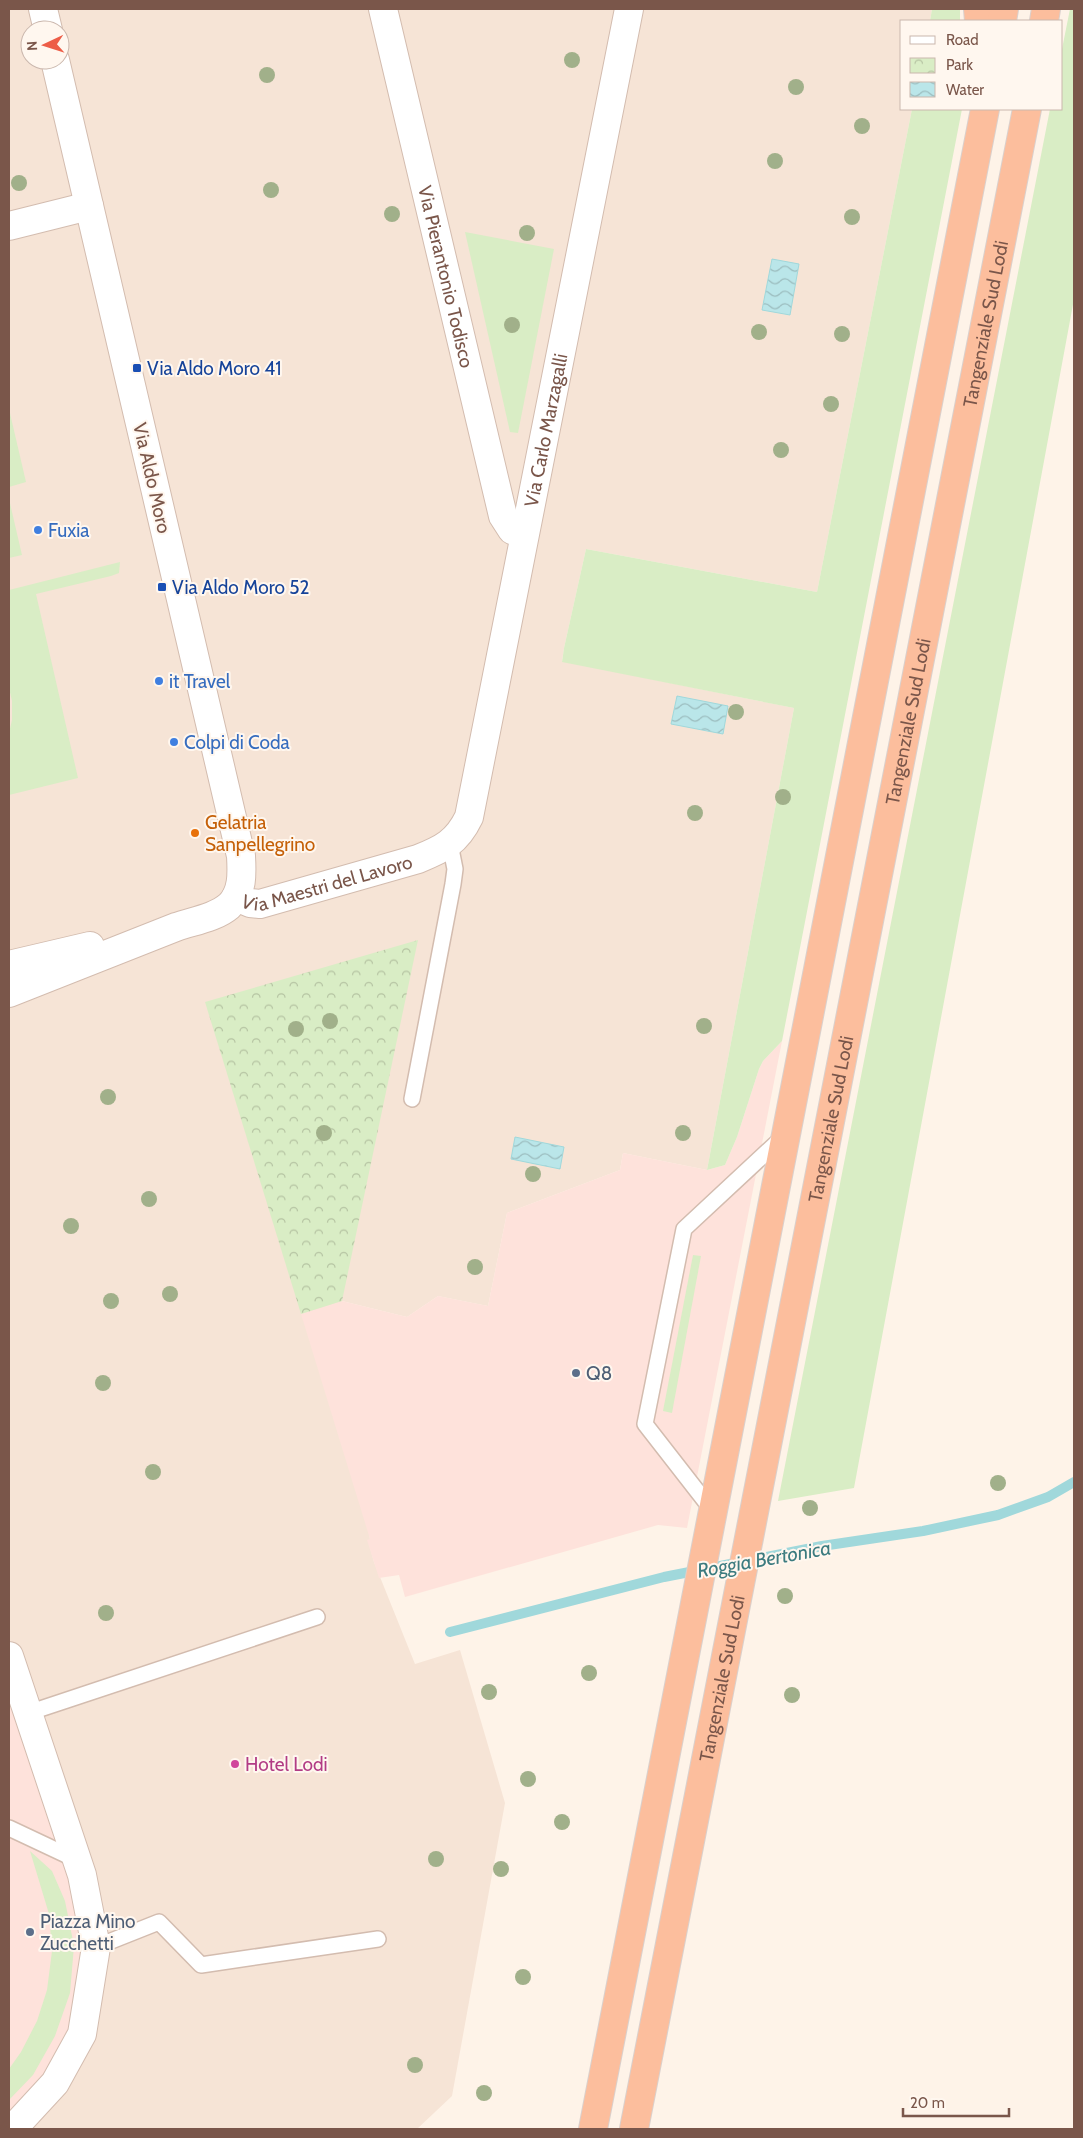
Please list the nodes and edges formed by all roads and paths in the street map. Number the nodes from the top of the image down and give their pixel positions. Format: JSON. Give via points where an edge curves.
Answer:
{"nodes":[{"id":1,"x":383,"y":9,"type":"edge"},
{"id":2,"x":629,"y":9,"type":"edge"},
{"id":3,"x":57,"y":70,"type":"edge"},
{"id":4,"x":985,"y":110,"type":"edge"},
{"id":5,"x":1027,"y":110,"type":"edge"},
{"id":6,"x":89,"y":206,"type":"junction"},
{"id":7,"x":9,"y":226,"type":"edge"},
{"id":8,"x":524,"y":535,"type":"junction"},
{"id":9,"x":450,"y":844,"type":"junction"},
{"id":10,"x":236,"y":897,"type":"junction"},
{"id":11,"x":179,"y":926,"type":"junction"},
{"id":12,"x":9,"y":965,"type":"edge"},
{"id":13,"x":9,"y":993,"type":"edge"},
{"id":14,"x":412,"y":1099,"type":"dead end"},
{"id":15,"x":785,"y":1135,"type":"junction"},
{"id":16,"x":710,"y":1518,"type":"junction"},
{"id":17,"x":317,"y":1617,"type":"dead end"},
{"id":18,"x":9,"y":1656,"type":"edge"},
{"id":19,"x":28,"y":1712,"type":"junction"},
{"id":20,"x":9,"y":1828,"type":"edge"},
{"id":21,"x":77,"y":1860,"type":"junction"},
{"id":22,"x":378,"y":1939,"type":"dead end"},
{"id":23,"x":96,"y":1947,"type":"junction"},
{"id":24,"x":9,"y":2129,"type":"edge"},
{"id":25,"x":593,"y":2129,"type":"edge"},
{"id":26,"x":634,"y":2129,"type":"edge"}],
"edges":[{"from":1,"to":8,"type":"street","name":"Via Pierantonio Todisco","via":[[503,516],[512,530]]},
{"from":2,"to":8,"type":"street","name":"Via Carlo Marzagalli"},
{"from":3,"to":6,"type":"street","name":"Via Aldo Moro"},
{"from":4,"to":15,"type":"highway"},
{"from":5,"to":26,"type":"highway","name":"Tangenziale Sud Lodi"},
{"from":6,"to":7,"type":"street"},
{"from":6,"to":10,"type":"street","name":"Via Aldo Moro","via":[[240,856],[241,884]]},
{"from":8,"to":9,"type":"street","name":"Via Carlo Marzagalli","via":[[470,817]]},
{"from":9,"to":10,"type":"street","name":"Via Maestri del Lavoro","via":[[418,859],[272,902],[250,903]]},
{"from":9,"to":14,"type":"lane","via":[[455,868],[454,884]]},
{"from":10,"to":11,"type":"street","name":"Via Maestri del Lavoro","via":[[218,913]]},
{"from":11,"to":12,"type":"street","name":"Via Maestri del Lavoro"},
{"from":11,"to":13,"type":"street","name":"Via Maestri del Lavoro"},
{"from":15,"to":16,"type":"highway"},
{"from":15,"to":16,"type":"lane","via":[[684,1229],[645,1424]]},
{"from":16,"to":25,"type":"highway"},
{"from":17,"to":19,"type":"lane"},
{"from":18,"to":19,"type":"street"},
{"from":19,"to":21,"type":"street"},
{"from":20,"to":21,"type":"lane"},
{"from":21,"to":23,"type":"street"},
{"from":22,"to":23,"type":"lane","via":[[201,1965],[159,1922]]},
{"from":23,"to":24,"type":"street","via":[[82,2034],[55,2084]]}]}
